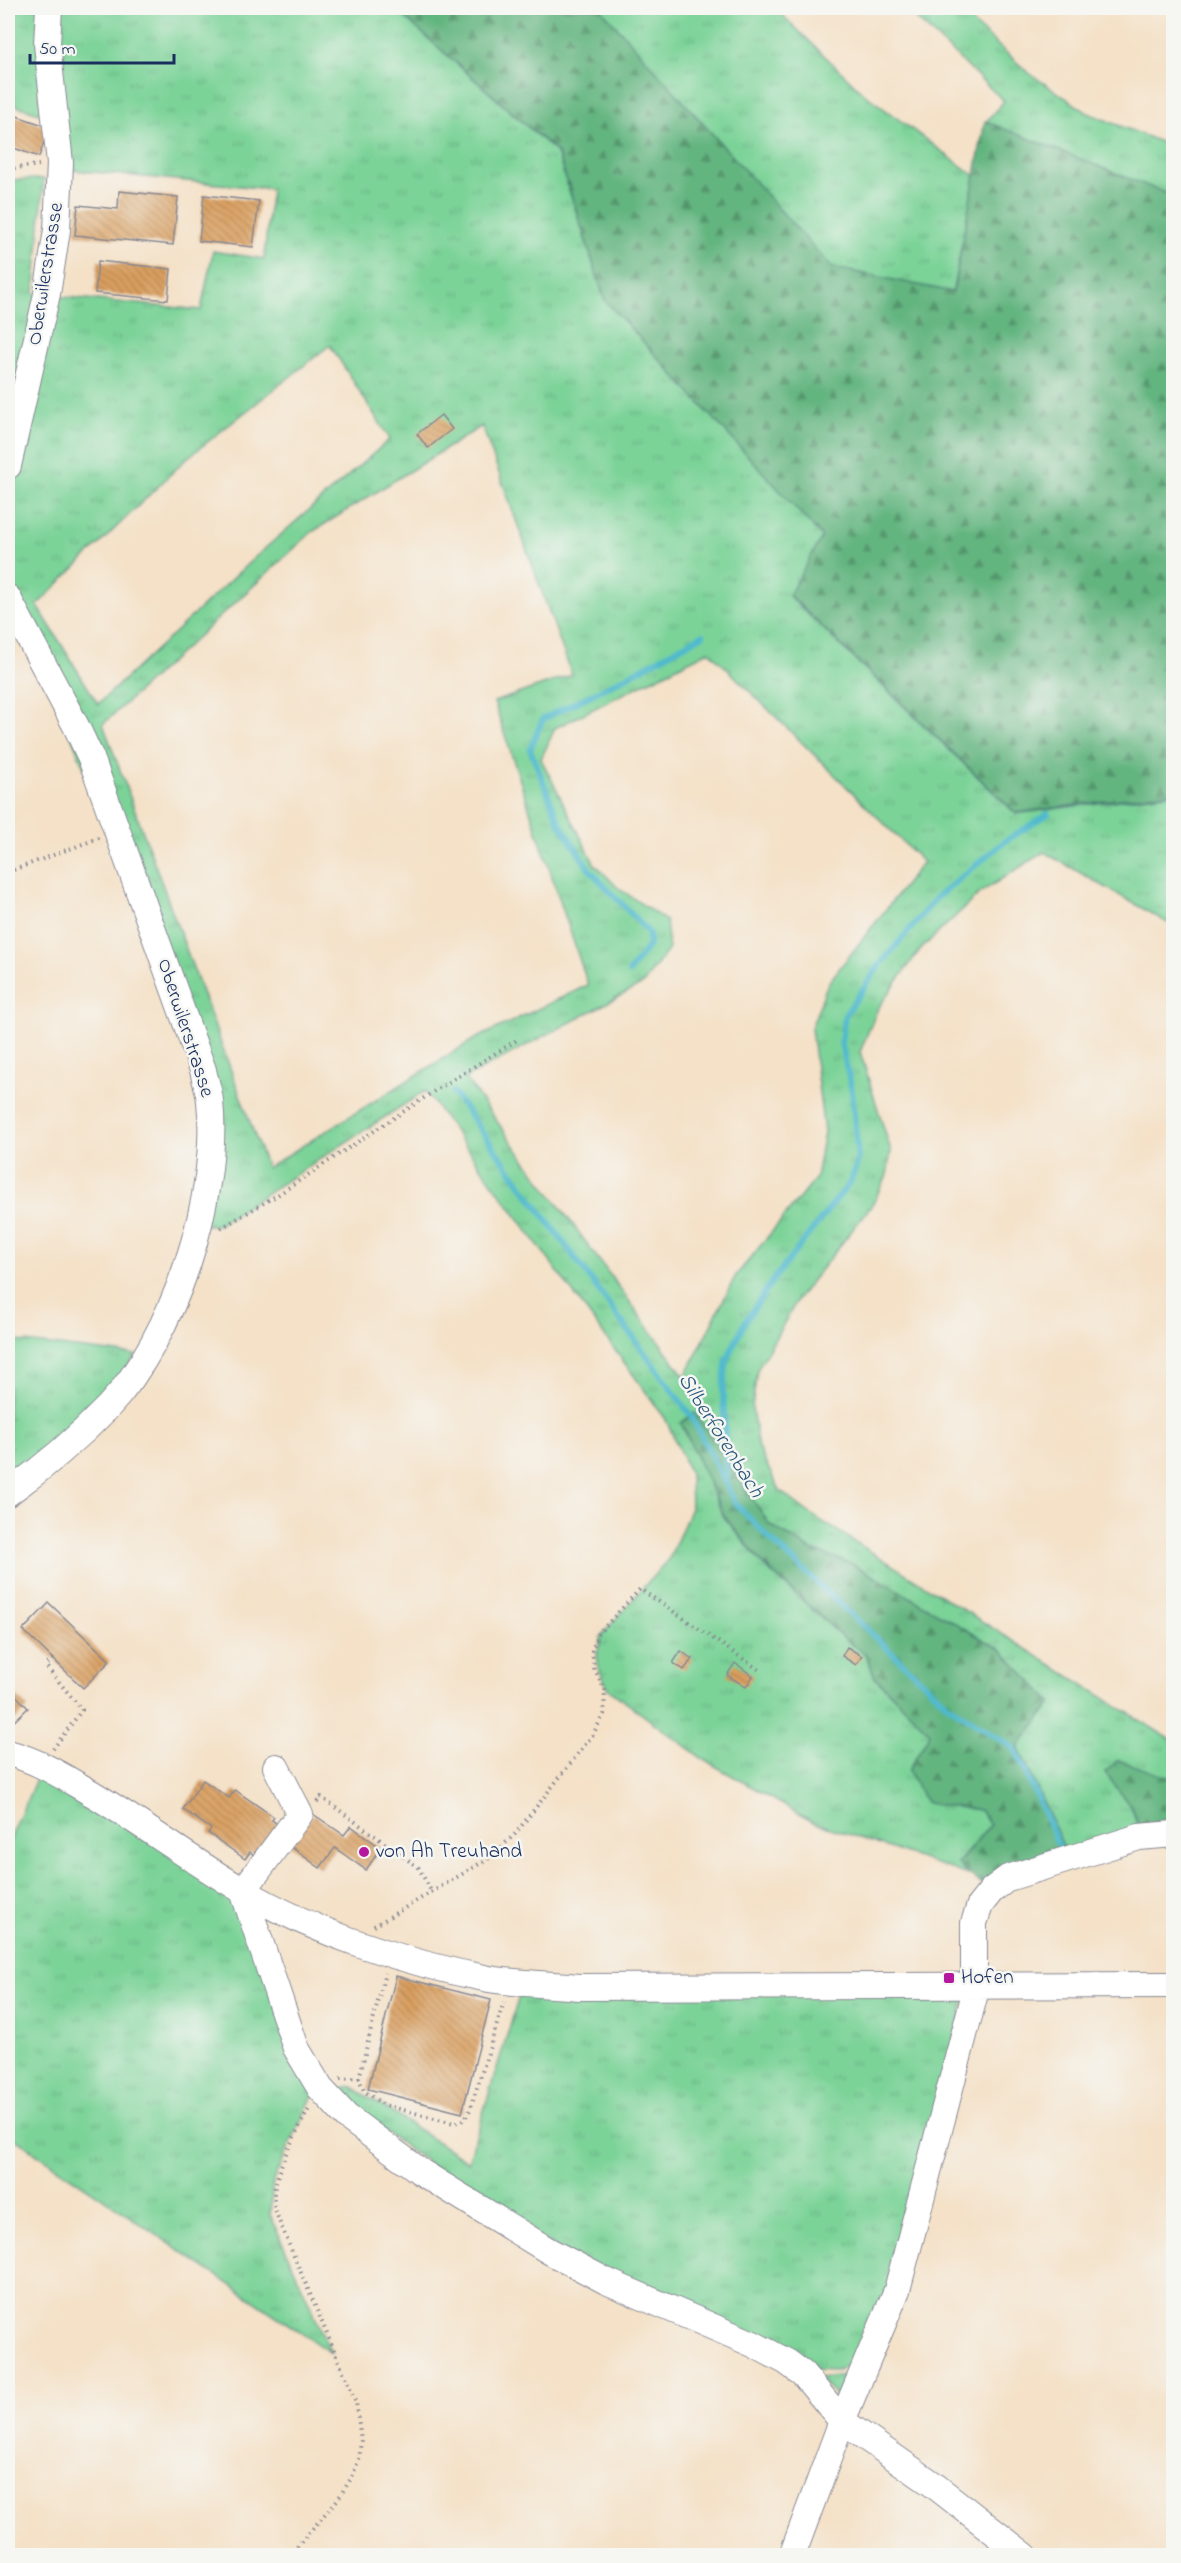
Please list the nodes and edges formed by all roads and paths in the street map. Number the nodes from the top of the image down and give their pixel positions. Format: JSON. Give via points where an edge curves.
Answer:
{"nodes":[{"id":1,"x":49,"y":8,"type":"edge"},
{"id":2,"x":60,"y":163,"type":"junction"},
{"id":3,"x":8,"y":169,"type":"edge"},
{"id":4,"x":8,"y":466,"type":"edge"},
{"id":5,"x":8,"y":598,"type":"edge"},
{"id":6,"x":117,"y":832,"type":"junction"},
{"id":7,"x":8,"y":872,"type":"edge"},
{"id":8,"x":517,"y":1040,"type":"dead end"},
{"id":9,"x":196,"y":1233,"type":"junction"},
{"id":10,"x":8,"y":1493,"type":"edge"},
{"id":11,"x":53,"y":1659,"type":"dead end"},
{"id":12,"x":761,"y":1671,"type":"dead end"},
{"id":13,"x":60,"y":1738,"type":"dead end"},
{"id":14,"x":8,"y":1754,"type":"edge"},
{"id":15,"x":276,"y":1767,"type":"dead end"},
{"id":16,"x":300,"y":1814,"type":"junction"},
{"id":17,"x":1173,"y":1834,"type":"edge"},
{"id":18,"x":243,"y":1891,"type":"junction"},
{"id":19,"x":432,"y":1893,"type":"junction"},
{"id":20,"x":350,"y":1940,"type":"junction"},
{"id":21,"x":390,"y":1953,"type":"junction"},
{"id":22,"x":510,"y":1981,"type":"junction"},
{"id":23,"x":1173,"y":1985,"type":"edge"},
{"id":24,"x":975,"y":1987,"type":"junction"},
{"id":25,"x":359,"y":2078,"type":"junction"},
{"id":26,"x":318,"y":2085,"type":"junction"},
{"id":27,"x":842,"y":2421,"type":"junction"},
{"id":28,"x":289,"y":2556,"type":"edge"},
{"id":29,"x":792,"y":2556,"type":"edge"},
{"id":30,"x":1025,"y":2556,"type":"edge"}],
"edges":[{"from":1,"to":2,"type":"street","name":"Oberwilerstrasse","via":[[46,44]]},
{"from":2,"to":3,"type":"path"},
{"from":2,"to":4,"type":"street","name":"Oberwilerstrasse","via":[[57,230],[47,294]]},
{"from":5,"to":6,"type":"street","name":"Oberwilerstrasse","via":[[91,758]]},
{"from":6,"to":7,"type":"path"},
{"from":6,"to":9,"type":"street","name":"Oberwilerstrasse","via":[[188,1024],[210,1101],[209,1155]]},
{"from":8,"to":9,"type":"path","via":[[276,1196],[215,1231]]},
{"from":9,"to":10,"type":"street","name":"Oberwilerstrasse","via":[[181,1285],[128,1382],[88,1426]]},
{"from":11,"to":13,"type":"path","via":[[46,1666],[82,1710]]},
{"from":12,"to":19,"type":"path","via":[[640,1589],[598,1634],[592,1650],[605,1702],[604,1714],[592,1736],[515,1834],[491,1857]]},
{"from":14,"to":18,"type":"street","via":[[46,1766]]},
{"from":15,"to":16,"type":"street"},
{"from":16,"to":18,"type":"street"},
{"from":16,"to":19,"type":"path","via":[[311,1809],[321,1797],[419,1868]]},
{"from":17,"to":24,"type":"street","via":[[1139,1837],[1008,1878],[992,1890],[980,1905],[974,1923]]},
{"from":18,"to":20,"type":"street"},
{"from":18,"to":26,"type":"street","via":[[285,2022]]},
{"from":19,"to":20,"type":"path"},
{"from":20,"to":21,"type":"street"},
{"from":21,"to":22,"type":"street","via":[[448,1970]]},
{"from":21,"to":25,"type":"path"},
{"from":22,"to":24,"type":"street","via":[[580,1987]]},
{"from":22,"to":25,"type":"path","via":[[464,2120],[454,2123],[384,2105],[364,2091]]},
{"from":23,"to":24,"type":"street"},
{"from":24,"to":27,"type":"street","via":[[897,2290]]},
{"from":25,"to":26,"type":"path"},
{"from":26,"to":27,"type":"street","via":[[347,2117],[421,2172],[530,2240],[606,2281],[787,2362],[803,2374]]},
{"from":26,"to":28,"type":"path","via":[[282,2166],[274,2203],[356,2402],[361,2440],[352,2477]]},
{"from":27,"to":29,"type":"street"},
{"from":27,"to":30,"type":"street","via":[[934,2485]]}]}
